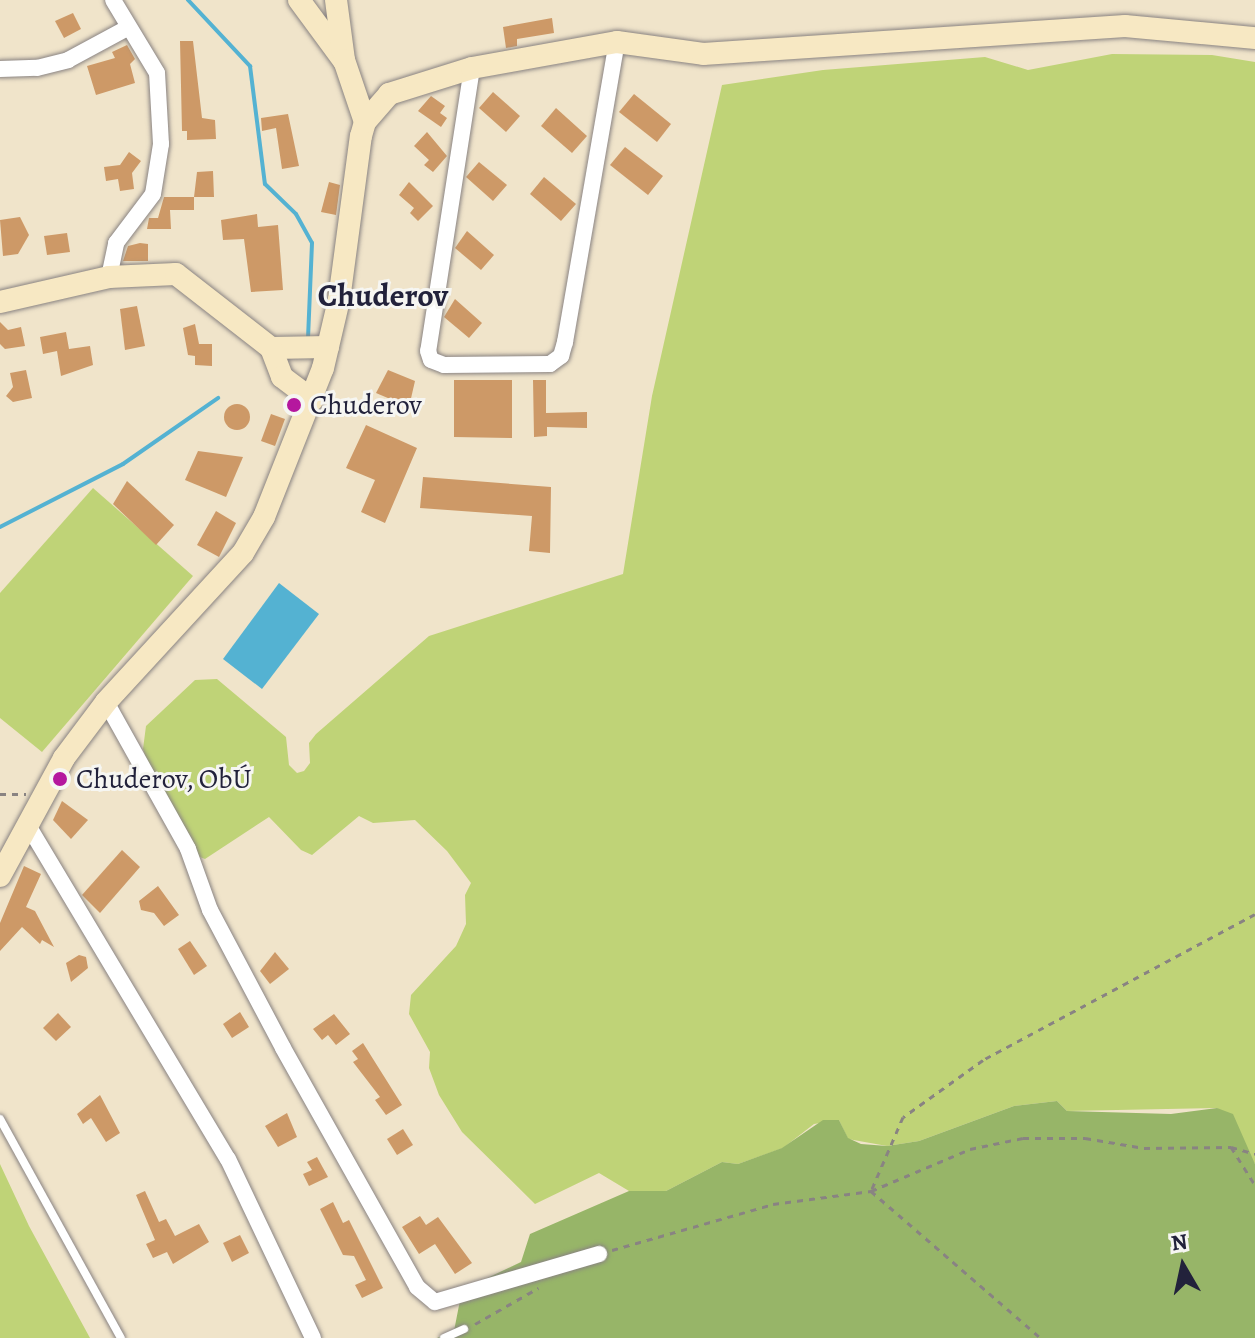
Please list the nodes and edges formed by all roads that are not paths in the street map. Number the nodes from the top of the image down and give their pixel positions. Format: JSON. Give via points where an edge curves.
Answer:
{"nodes":[{"id":1,"x":113,"y":0,"type":"edge"},
{"id":2,"x":299,"y":0,"type":"edge"},
{"id":3,"x":336,"y":0,"type":"edge"},
{"id":4,"x":129,"y":27,"type":"junction"},
{"id":5,"x":1255,"y":38,"type":"edge"},
{"id":6,"x":617,"y":42,"type":"junction"},
{"id":7,"x":345,"y":62,"type":"junction"},
{"id":8,"x":472,"y":68,"type":"junction"},
{"id":9,"x":0,"y":69,"type":"edge"},
{"id":10,"x":365,"y":122,"type":"junction"},
{"id":11,"x":109,"y":277,"type":"junction"},
{"id":12,"x":0,"y":302,"type":"edge"},
{"id":13,"x":294,"y":355,"type":"junction"},
{"id":14,"x":312,"y":400,"type":"junction"},
{"id":15,"x":106,"y":702,"type":"junction"},
{"id":16,"x":29,"y":827,"type":"junction"},
{"id":17,"x":0,"y":876,"type":"edge"},
{"id":18,"x":0,"y":1119,"type":"edge"},
{"id":19,"x":599,"y":1254,"type":"road end"},
{"id":20,"x":464,"y":1329,"type":"road end"},
{"id":21,"x":121,"y":1338,"type":"edge"},
{"id":22,"x":313,"y":1338,"type":"edge"},
{"id":23,"x":444,"y":1338,"type":"edge"}],
"edges":[{"from":1,"to":4,"type":"street"},
{"from":2,"to":7,"type":"street"},
{"from":3,"to":7,"type":"street"},
{"from":4,"to":9,"type":"street","via":[[68,60]]},
{"from":4,"to":11,"type":"street","via":[[157,73],[161,144],[153,194],[116,243]]},
{"from":5,"to":6,"type":"street","via":[[1125,26],[703,54]]},
{"from":6,"to":8,"type":"street"},
{"from":6,"to":8,"type":"street","via":[[565,342],[561,356],[550,364],[444,365],[431,360],[428,351]]},
{"from":7,"to":10,"type":"street"},
{"from":8,"to":10,"type":"street","via":[[405,85],[389,94]]},
{"from":10,"to":13,"type":"street"},
{"from":11,"to":12,"type":"street"},
{"from":11,"to":13,"type":"street","via":[[176,274]]},
{"from":13,"to":14,"type":"street"},
{"from":13,"to":14,"type":"street"},
{"from":14,"to":15,"type":"street","via":[[264,517],[243,553]]},
{"from":15,"to":16,"type":"street","via":[[64,758]]},
{"from":15,"to":19,"type":"street","via":[[188,849],[210,910],[283,1048],[417,1287],[435,1302]]},
{"from":16,"to":17,"type":"street"},
{"from":16,"to":22,"type":"street","via":[[228,1159]]},
{"from":18,"to":21,"type":"lane"},
{"from":20,"to":23,"type":"lane"}]}
